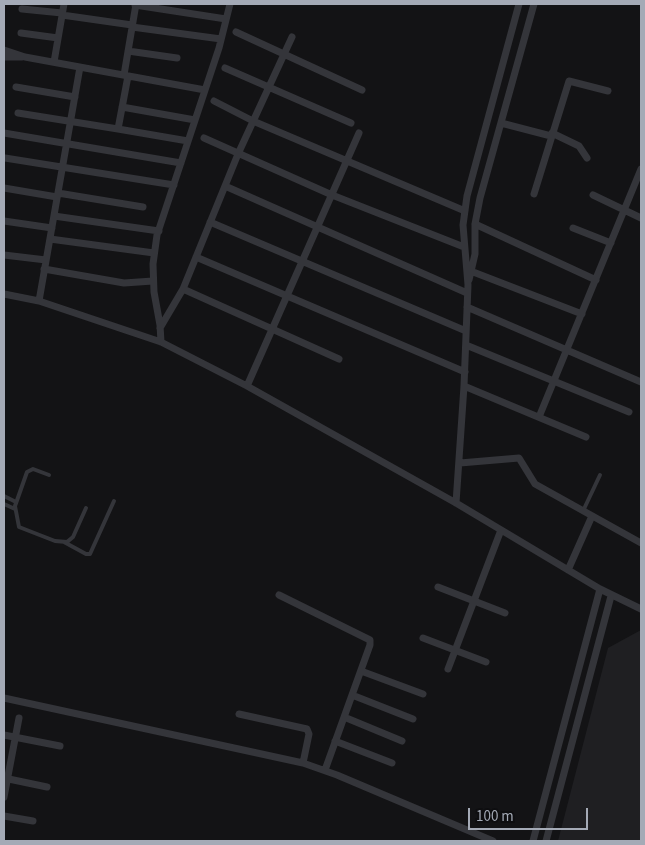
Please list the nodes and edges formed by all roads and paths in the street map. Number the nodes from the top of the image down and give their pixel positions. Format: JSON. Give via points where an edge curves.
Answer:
{"nodes":[{"id":1,"x":64,"y":4,"type":"edge"},
{"id":2,"x":135,"y":4,"type":"edge"},
{"id":3,"x":230,"y":4,"type":"edge"},
{"id":4,"x":519,"y":4,"type":"edge"},
{"id":5,"x":534,"y":4,"type":"edge"},
{"id":6,"x":22,"y":9,"type":"dead end"},
{"id":7,"x":62,"y":14,"type":"junction"},
{"id":8,"x":226,"y":19,"type":"junction"},
{"id":9,"x":132,"y":26,"type":"junction"},
{"id":10,"x":236,"y":32,"type":"dead end"},
{"id":11,"x":22,"y":33,"type":"dead end"},
{"id":12,"x":292,"y":37,"type":"dead end"},
{"id":13,"x":58,"y":38,"type":"junction"},
{"id":14,"x":221,"y":39,"type":"junction"},
{"id":15,"x":4,"y":50,"type":"edge"},
{"id":16,"x":128,"y":51,"type":"junction"},
{"id":17,"x":284,"y":54,"type":"junction"},
{"id":18,"x":4,"y":57,"type":"edge"},
{"id":19,"x":25,"y":57,"type":"junction"},
{"id":20,"x":177,"y":58,"type":"dead end"},
{"id":21,"x":54,"y":62,"type":"junction"},
{"id":22,"x":80,"y":67,"type":"junction"},
{"id":23,"x":225,"y":68,"type":"dead end"},
{"id":24,"x":126,"y":76,"type":"junction"},
{"id":25,"x":16,"y":87,"type":"dead end"},
{"id":26,"x":268,"y":88,"type":"junction"},
{"id":27,"x":205,"y":90,"type":"junction"},
{"id":28,"x":362,"y":90,"type":"dead end"},
{"id":29,"x":608,"y":91,"type":"dead end"},
{"id":30,"x":75,"y":97,"type":"junction"},
{"id":31,"x":214,"y":101,"type":"dead end"},
{"id":32,"x":122,"y":107,"type":"junction"},
{"id":33,"x":18,"y":113,"type":"dead end"},
{"id":34,"x":71,"y":120,"type":"junction"},
{"id":35,"x":195,"y":120,"type":"junction"},
{"id":36,"x":253,"y":121,"type":"junction"},
{"id":37,"x":351,"y":123,"type":"dead end"},
{"id":38,"x":501,"y":123,"type":"junction"},
{"id":39,"x":118,"y":129,"type":"junction"},
{"id":40,"x":4,"y":133,"type":"edge"},
{"id":41,"x":359,"y":133,"type":"dead end"},
{"id":42,"x":551,"y":135,"type":"junction"},
{"id":43,"x":204,"y":138,"type":"dead end"},
{"id":44,"x":188,"y":141,"type":"junction"},
{"id":45,"x":67,"y":145,"type":"junction"},
{"id":46,"x":238,"y":154,"type":"junction"},
{"id":47,"x":5,"y":158,"type":"dead end"},
{"id":48,"x":587,"y":158,"type":"dead end"},
{"id":49,"x":347,"y":161,"type":"junction"},
{"id":50,"x":181,"y":163,"type":"junction"},
{"id":51,"x":62,"y":168,"type":"junction"},
{"id":52,"x":641,"y":169,"type":"edge"},
{"id":53,"x":174,"y":184,"type":"junction"},
{"id":54,"x":225,"y":186,"type":"junction"},
{"id":55,"x":4,"y":188,"type":"edge"},
{"id":56,"x":534,"y":194,"type":"dead end"},
{"id":57,"x":58,"y":195,"type":"junction"},
{"id":58,"x":332,"y":195,"type":"junction"},
{"id":59,"x":593,"y":195,"type":"dead end"},
{"id":60,"x":143,"y":207,"type":"dead end"},
{"id":61,"x":465,"y":211,"type":"junction"},
{"id":62,"x":624,"y":211,"type":"junction"},
{"id":63,"x":54,"y":216,"type":"junction"},
{"id":64,"x":641,"y":218,"type":"edge"},
{"id":65,"x":4,"y":220,"type":"edge"},
{"id":66,"x":210,"y":222,"type":"junction"},
{"id":67,"x":476,"y":224,"type":"junction"},
{"id":68,"x":52,"y":228,"type":"junction"},
{"id":69,"x":317,"y":228,"type":"junction"},
{"id":70,"x":573,"y":228,"type":"dead end"},
{"id":71,"x":159,"y":231,"type":"junction"},
{"id":72,"x":50,"y":239,"type":"junction"},
{"id":73,"x":611,"y":243,"type":"junction"},
{"id":74,"x":464,"y":247,"type":"junction"},
{"id":75,"x":154,"y":253,"type":"junction"},
{"id":76,"x":4,"y":255,"type":"edge"},
{"id":77,"x":196,"y":257,"type":"junction"},
{"id":78,"x":46,"y":260,"type":"junction"},
{"id":79,"x":302,"y":262,"type":"junction"},
{"id":80,"x":44,"y":269,"type":"junction"},
{"id":81,"x":468,"y":270,"type":"junction"},
{"id":82,"x":596,"y":280,"type":"junction"},
{"id":83,"x":153,"y":281,"type":"junction"},
{"id":84,"x":183,"y":289,"type":"junction"},
{"id":85,"x":467,"y":289,"type":"junction"},
{"id":86,"x":4,"y":294,"type":"edge"},
{"id":87,"x":287,"y":296,"type":"junction"},
{"id":88,"x":39,"y":301,"type":"junction"},
{"id":89,"x":467,"y":307,"type":"junction"},
{"id":90,"x":582,"y":314,"type":"junction"},
{"id":91,"x":160,"y":328,"type":"junction"},
{"id":92,"x":273,"y":328,"type":"junction"},
{"id":93,"x":466,"y":331,"type":"junction"},
{"id":94,"x":161,"y":342,"type":"junction"},
{"id":95,"x":466,"y":345,"type":"junction"},
{"id":96,"x":568,"y":350,"type":"junction"},
{"id":97,"x":339,"y":359,"type":"dead end"},
{"id":98,"x":465,"y":372,"type":"junction"},
{"id":99,"x":641,"y":382,"type":"edge"},
{"id":100,"x":553,"y":383,"type":"junction"},
{"id":101,"x":247,"y":386,"type":"junction"},
{"id":102,"x":464,"y":386,"type":"junction"},
{"id":103,"x":629,"y":412,"type":"dead end"},
{"id":104,"x":539,"y":417,"type":"junction"},
{"id":105,"x":586,"y":437,"type":"dead end"},
{"id":106,"x":460,"y":463,"type":"junction"},
{"id":107,"x":49,"y":475,"type":"dead end"},
{"id":108,"x":600,"y":475,"type":"dead end"},
{"id":109,"x":4,"y":496,"type":"edge"},
{"id":110,"x":114,"y":501,"type":"dead end"},
{"id":111,"x":16,"y":502,"type":"junction"},
{"id":112,"x":456,"y":503,"type":"junction"},
{"id":113,"x":4,"y":504,"type":"edge"},
{"id":114,"x":86,"y":508,"type":"dead end"},
{"id":115,"x":15,"y":509,"type":"junction"},
{"id":116,"x":583,"y":511,"type":"junction"},
{"id":117,"x":592,"y":516,"type":"junction"},
{"id":118,"x":501,"y":530,"type":"junction"},
{"id":119,"x":64,"y":542,"type":"junction"},
{"id":120,"x":641,"y":543,"type":"edge"},
{"id":121,"x":568,"y":570,"type":"junction"},
{"id":122,"x":438,"y":587,"type":"dead end"},
{"id":123,"x":600,"y":589,"type":"junction"},
{"id":124,"x":279,"y":595,"type":"dead end"},
{"id":125,"x":611,"y":596,"type":"junction"},
{"id":126,"x":474,"y":601,"type":"junction"},
{"id":127,"x":641,"y":609,"type":"edge"},
{"id":128,"x":506,"y":613,"type":"dead end"},
{"id":129,"x":423,"y":638,"type":"dead end"},
{"id":130,"x":455,"y":649,"type":"junction"},
{"id":131,"x":486,"y":662,"type":"dead end"},
{"id":132,"x":448,"y":669,"type":"dead end"},
{"id":133,"x":361,"y":671,"type":"junction"},
{"id":134,"x":423,"y":694,"type":"dead end"},
{"id":135,"x":352,"y":695,"type":"junction"},
{"id":136,"x":4,"y":698,"type":"edge"},
{"id":137,"x":238,"y":714,"type":"dead end"},
{"id":138,"x":344,"y":717,"type":"junction"},
{"id":139,"x":19,"y":718,"type":"dead end"},
{"id":140,"x":414,"y":719,"type":"dead end"},
{"id":141,"x":4,"y":735,"type":"edge"},
{"id":142,"x":15,"y":738,"type":"junction"},
{"id":143,"x":336,"y":741,"type":"junction"},
{"id":144,"x":402,"y":741,"type":"dead end"},
{"id":145,"x":60,"y":746,"type":"dead end"},
{"id":146,"x":303,"y":763,"type":"junction"},
{"id":147,"x":392,"y":763,"type":"dead end"},
{"id":148,"x":324,"y":770,"type":"junction"},
{"id":149,"x":5,"y":779,"type":"edge"},
{"id":150,"x":47,"y":787,"type":"dead end"},
{"id":151,"x":4,"y":797,"type":"edge"},
{"id":152,"x":4,"y":816,"type":"edge"},
{"id":153,"x":33,"y":820,"type":"dead end"},
{"id":154,"x":493,"y":841,"type":"edge"},
{"id":155,"x":533,"y":841,"type":"edge"},
{"id":156,"x":546,"y":841,"type":"edge"}],
"edges":[{"from":1,"to":7,"type":"street"},
{"from":2,"to":8,"type":"street"},
{"from":2,"to":9,"type":"street"},
{"from":3,"to":8,"type":"street"},
{"from":4,"to":61,"type":"street"},
{"from":5,"to":38,"type":"street"},
{"from":6,"to":7,"type":"street"},
{"from":7,"to":9,"type":"street"},
{"from":7,"to":13,"type":"street"},
{"from":8,"to":14,"type":"street"},
{"from":9,"to":14,"type":"street"},
{"from":9,"to":16,"type":"street"},
{"from":10,"to":17,"type":"street"},
{"from":11,"to":13,"type":"street"},
{"from":12,"to":17,"type":"street"},
{"from":13,"to":21,"type":"street"},
{"from":14,"to":27,"type":"street"},
{"from":15,"to":19,"type":"street"},
{"from":16,"to":20,"type":"street"},
{"from":16,"to":24,"type":"street"},
{"from":17,"to":26,"type":"street"},
{"from":17,"to":28,"type":"street"},
{"from":18,"to":19,"type":"street"},
{"from":19,"to":21,"type":"street"},
{"from":21,"to":22,"type":"street"},
{"from":22,"to":24,"type":"street"},
{"from":22,"to":30,"type":"street"},
{"from":23,"to":26,"type":"street"},
{"from":24,"to":27,"type":"street"},
{"from":24,"to":32,"type":"street"},
{"from":25,"to":30,"type":"street"},
{"from":26,"to":36,"type":"street"},
{"from":26,"to":37,"type":"street"},
{"from":27,"to":35,"type":"street"},
{"from":29,"to":42,"type":"street","via":[[569,81]]},
{"from":30,"to":34,"type":"street"},
{"from":31,"to":36,"type":"street"},
{"from":32,"to":35,"type":"street"},
{"from":32,"to":39,"type":"street"},
{"from":33,"to":34,"type":"street"},
{"from":34,"to":39,"type":"street"},
{"from":34,"to":45,"type":"street"},
{"from":35,"to":44,"type":"street"},
{"from":36,"to":46,"type":"street"},
{"from":36,"to":49,"type":"street"},
{"from":38,"to":42,"type":"street"},
{"from":38,"to":67,"type":"street"},
{"from":39,"to":44,"type":"street"},
{"from":40,"to":45,"type":"street"},
{"from":41,"to":49,"type":"street"},
{"from":42,"to":48,"type":"street","via":[[579,146]]},
{"from":42,"to":56,"type":"street"},
{"from":43,"to":46,"type":"street"},
{"from":44,"to":50,"type":"street"},
{"from":45,"to":50,"type":"street"},
{"from":45,"to":51,"type":"street"},
{"from":46,"to":54,"type":"street"},
{"from":46,"to":58,"type":"street"},
{"from":47,"to":51,"type":"street"},
{"from":49,"to":58,"type":"street"},
{"from":49,"to":61,"type":"street"},
{"from":50,"to":53,"type":"street"},
{"from":51,"to":53,"type":"street"},
{"from":51,"to":57,"type":"street"},
{"from":52,"to":62,"type":"street"},
{"from":53,"to":71,"type":"street"},
{"from":54,"to":66,"type":"street"},
{"from":54,"to":69,"type":"street"},
{"from":55,"to":57,"type":"street"},
{"from":57,"to":60,"type":"street"},
{"from":57,"to":63,"type":"street"},
{"from":58,"to":69,"type":"street"},
{"from":58,"to":74,"type":"street"},
{"from":59,"to":62,"type":"street"},
{"from":61,"to":74,"type":"street"},
{"from":62,"to":64,"type":"street"},
{"from":62,"to":73,"type":"street"},
{"from":63,"to":68,"type":"street"},
{"from":63,"to":71,"type":"street"},
{"from":65,"to":68,"type":"street"},
{"from":66,"to":77,"type":"street"},
{"from":66,"to":79,"type":"street"},
{"from":67,"to":81,"type":"street","via":[[475,254]]},
{"from":67,"to":82,"type":"street"},
{"from":68,"to":72,"type":"street"},
{"from":69,"to":79,"type":"street"},
{"from":69,"to":85,"type":"street"},
{"from":70,"to":73,"type":"street"},
{"from":71,"to":75,"type":"street"},
{"from":72,"to":75,"type":"street"},
{"from":72,"to":78,"type":"street"},
{"from":73,"to":82,"type":"street"},
{"from":74,"to":81,"type":"street"},
{"from":75,"to":83,"type":"street"},
{"from":76,"to":78,"type":"street"},
{"from":77,"to":84,"type":"street"},
{"from":77,"to":87,"type":"street"},
{"from":78,"to":80,"type":"street"},
{"from":79,"to":87,"type":"street"},
{"from":79,"to":93,"type":"street"},
{"from":80,"to":83,"type":"street","via":[[124,283]]},
{"from":80,"to":88,"type":"street"},
{"from":81,"to":85,"type":"street"},
{"from":81,"to":90,"type":"street"},
{"from":82,"to":90,"type":"street"},
{"from":83,"to":91,"type":"street"},
{"from":84,"to":91,"type":"street"},
{"from":84,"to":92,"type":"street"},
{"from":85,"to":89,"type":"street"},
{"from":86,"to":88,"type":"street"},
{"from":87,"to":92,"type":"street"},
{"from":87,"to":98,"type":"street"},
{"from":88,"to":94,"type":"street"},
{"from":89,"to":93,"type":"street"},
{"from":89,"to":96,"type":"street"},
{"from":90,"to":96,"type":"street"},
{"from":91,"to":94,"type":"street"},
{"from":92,"to":97,"type":"street"},
{"from":92,"to":101,"type":"street"},
{"from":93,"to":95,"type":"street"},
{"from":94,"to":101,"type":"street"},
{"from":95,"to":98,"type":"street"},
{"from":95,"to":100,"type":"street"},
{"from":96,"to":99,"type":"street"},
{"from":96,"to":100,"type":"street"},
{"from":98,"to":102,"type":"street"},
{"from":100,"to":103,"type":"street"},
{"from":100,"to":104,"type":"street"},
{"from":101,"to":112,"type":"street"},
{"from":102,"to":104,"type":"street"},
{"from":102,"to":106,"type":"street"},
{"from":104,"to":105,"type":"street"},
{"from":106,"to":112,"type":"street"},
{"from":106,"to":116,"type":"street","via":[[519,458],[535,484]]},
{"from":107,"to":111,"type":"lane","via":[[28,470]]},
{"from":108,"to":116,"type":"lane"},
{"from":109,"to":111,"type":"lane"},
{"from":110,"to":119,"type":"lane","via":[[90,554]]},
{"from":111,"to":115,"type":"lane"},
{"from":112,"to":118,"type":"street"},
{"from":113,"to":115,"type":"lane"},
{"from":114,"to":119,"type":"lane","via":[[72,537]]},
{"from":115,"to":119,"type":"lane","via":[[19,527],[55,542]]},
{"from":116,"to":117,"type":"street"},
{"from":117,"to":120,"type":"street"},
{"from":117,"to":121,"type":"street"},
{"from":118,"to":121,"type":"street"},
{"from":118,"to":126,"type":"street"},
{"from":121,"to":123,"type":"street"},
{"from":122,"to":126,"type":"street"},
{"from":123,"to":125,"type":"street"},
{"from":123,"to":155,"type":"street"},
{"from":124,"to":133,"type":"street","via":[[370,640]]},
{"from":125,"to":127,"type":"street"},
{"from":125,"to":156,"type":"street"},
{"from":126,"to":128,"type":"street"},
{"from":126,"to":130,"type":"street"},
{"from":129,"to":130,"type":"street"},
{"from":130,"to":131,"type":"street"},
{"from":130,"to":132,"type":"street"},
{"from":133,"to":134,"type":"street"},
{"from":133,"to":135,"type":"street"},
{"from":135,"to":138,"type":"street"},
{"from":135,"to":140,"type":"street"},
{"from":136,"to":146,"type":"street"},
{"from":137,"to":146,"type":"street","via":[[307,730]]},
{"from":138,"to":143,"type":"street"},
{"from":138,"to":144,"type":"street"},
{"from":139,"to":142,"type":"street"},
{"from":141,"to":142,"type":"street"},
{"from":142,"to":145,"type":"street"},
{"from":142,"to":149,"type":"street"},
{"from":143,"to":147,"type":"street"},
{"from":143,"to":148,"type":"street"},
{"from":146,"to":148,"type":"street"},
{"from":148,"to":154,"type":"street"},
{"from":149,"to":150,"type":"street"},
{"from":149,"to":151,"type":"street"},
{"from":152,"to":153,"type":"street"}]}
